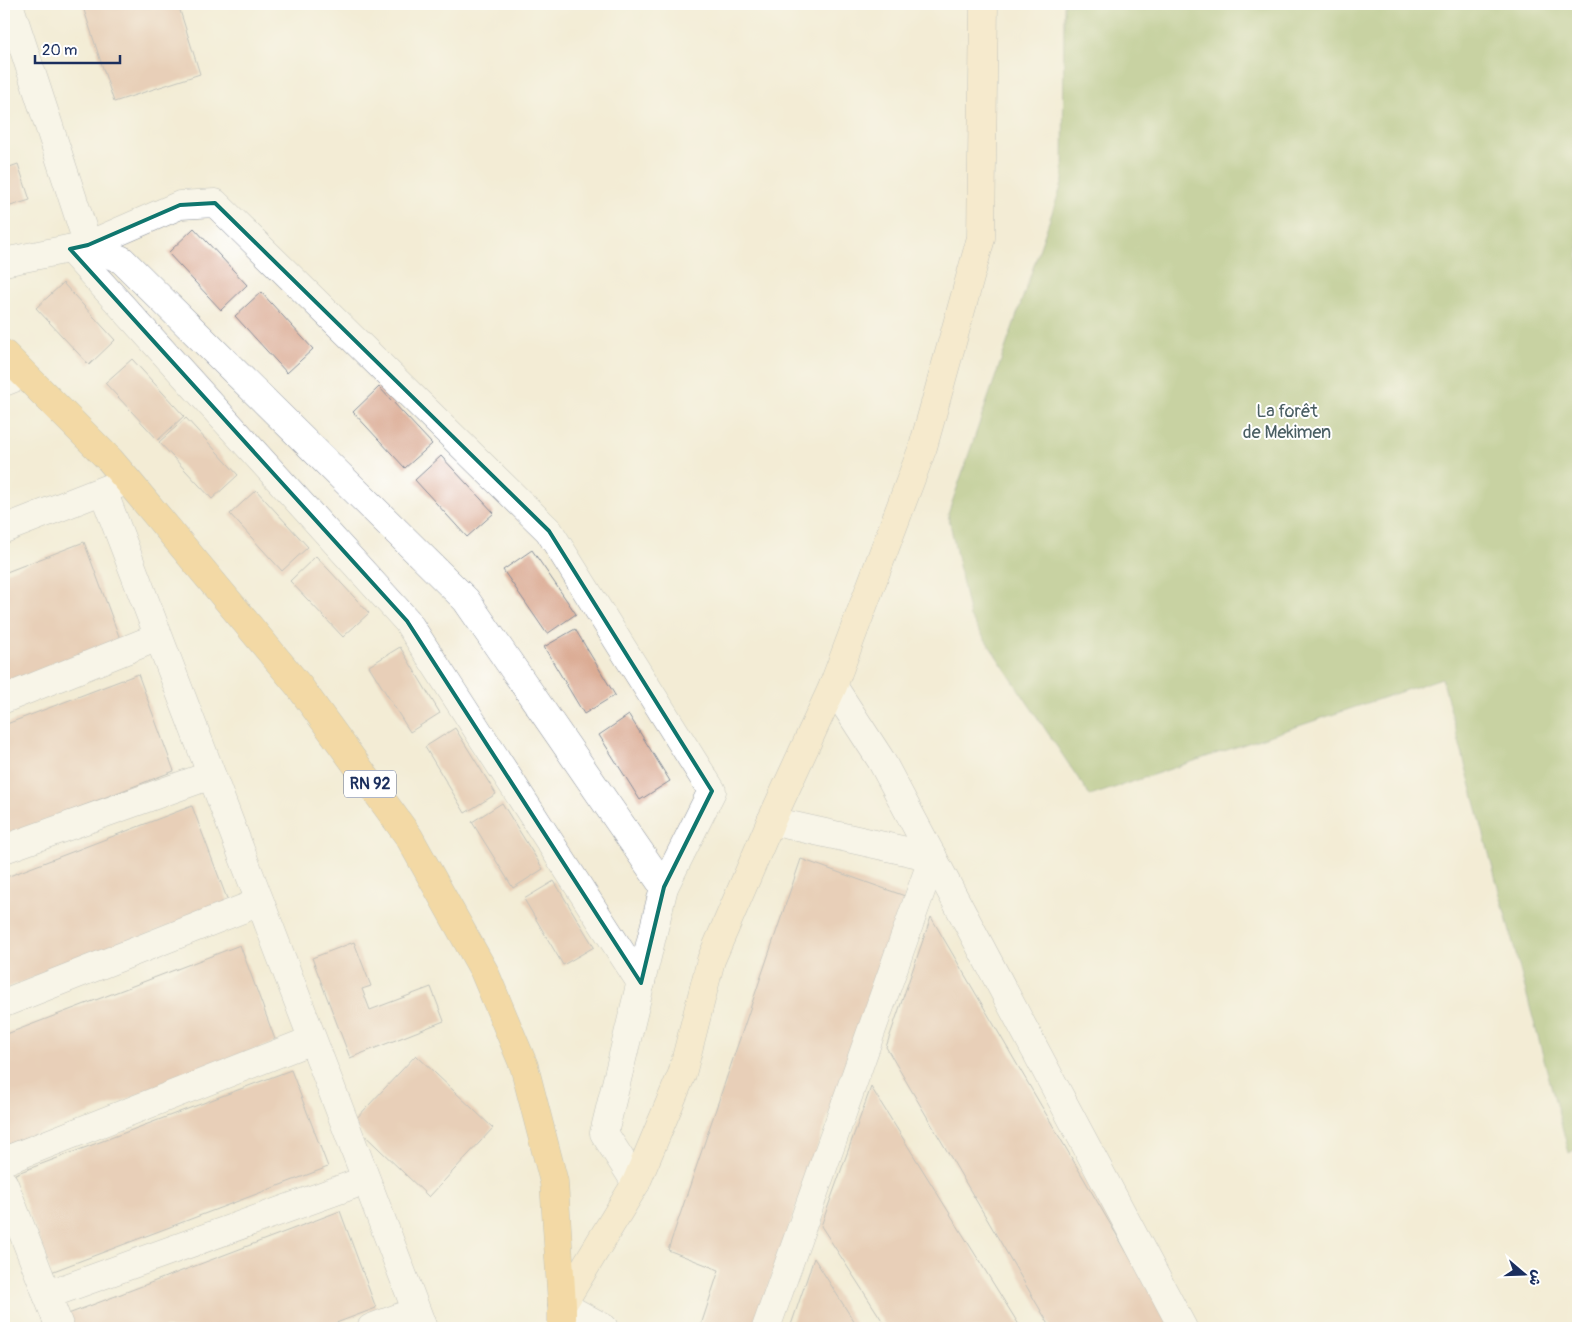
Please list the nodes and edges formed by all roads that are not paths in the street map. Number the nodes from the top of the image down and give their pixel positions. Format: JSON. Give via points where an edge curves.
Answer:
{"nodes":[{"id":1,"x":9,"y":4,"type":"edge"},
{"id":2,"x":984,"y":4,"type":"edge"},
{"id":3,"x":79,"y":247,"type":"junction"},
{"id":4,"x":4,"y":262,"type":"edge"},
{"id":5,"x":4,"y":354,"type":"edge"},
{"id":6,"x":14,"y":378,"type":"edge"},
{"id":7,"x":128,"y":481,"type":"junction"},
{"id":8,"x":103,"y":491,"type":"junction"},
{"id":9,"x":4,"y":529,"type":"edge"},
{"id":10,"x":158,"y":637,"type":"junction"},
{"id":11,"x":833,"y":686,"type":"junction"},
{"id":12,"x":4,"y":699,"type":"edge"},
{"id":13,"x":211,"y":775,"type":"junction"},
{"id":14,"x":771,"y":821,"type":"junction"},
{"id":15,"x":4,"y":850,"type":"edge"},
{"id":16,"x":933,"y":857,"type":"junction"},
{"id":17,"x":664,"y":887,"type":"junction"},
{"id":18,"x":260,"y":902,"type":"junction"},
{"id":19,"x":641,"y":983,"type":"junction"},
{"id":20,"x":4,"y":1003,"type":"edge"},
{"id":21,"x":312,"y":1040,"type":"junction"},
{"id":22,"x":4,"y":1161,"type":"edge"},
{"id":23,"x":366,"y":1180,"type":"junction"},
{"id":24,"x":636,"y":1183,"type":"junction"},
{"id":25,"x":4,"y":1184,"type":"edge"},
{"id":26,"x":47,"y":1295,"type":"junction"},
{"id":27,"x":419,"y":1320,"type":"edge"},
{"id":28,"x":561,"y":1321,"type":"edge"},
{"id":29,"x":60,"y":1328,"type":"edge"},
{"id":30,"x":371,"y":1328,"type":"edge"},
{"id":31,"x":604,"y":1328,"type":"edge"},
{"id":32,"x":766,"y":1328,"type":"edge"},
{"id":33,"x":1183,"y":1328,"type":"edge"}],
"edges":[{"from":1,"to":3,"type":"street"},
{"from":2,"to":11,"type":"street","via":[[981,238],[923,447]]},
{"from":3,"to":4,"type":"street"},
{"from":3,"to":17,"type":"street","via":[[122,260],[466,600]]},
{"from":3,"to":17,"type":"street","via":[[180,204],[215,203],[549,531],[712,792]]},
{"from":3,"to":19,"type":"street","via":[[407,621]]},
{"from":5,"to":6,"type":"main road","number":"RN 92"},
{"from":6,"to":7,"type":"main road","number":"RN 92","via":[[110,460]]},
{"from":7,"to":8,"type":"street"},
{"from":7,"to":28,"type":"main road","number":"RN 92","via":[[299,686],[409,837],[484,970],[524,1066],[554,1182]]},
{"from":8,"to":9,"type":"street"},
{"from":8,"to":10,"type":"street"},
{"from":10,"to":12,"type":"street"},
{"from":10,"to":13,"type":"street"},
{"from":11,"to":14,"type":"street"},
{"from":11,"to":16,"type":"street","via":[[881,760]]},
{"from":13,"to":15,"type":"street"},
{"from":13,"to":18,"type":"street"},
{"from":14,"to":16,"type":"street"},
{"from":14,"to":24,"type":"street","via":[[711,960],[682,1074]]},
{"from":16,"to":32,"type":"street"},
{"from":16,"to":33,"type":"street"},
{"from":17,"to":19,"type":"street"},
{"from":18,"to":20,"type":"street"},
{"from":18,"to":21,"type":"street"},
{"from":19,"to":24,"type":"street","via":[[604,1133]]},
{"from":21,"to":22,"type":"street"},
{"from":21,"to":23,"type":"street"},
{"from":23,"to":26,"type":"street"},
{"from":23,"to":27,"type":"street"},
{"from":24,"to":28,"type":"street"},
{"from":25,"to":26,"type":"street"},
{"from":26,"to":29,"type":"street"},
{"from":27,"to":30,"type":"street"},
{"from":28,"to":31,"type":"street"}]}
